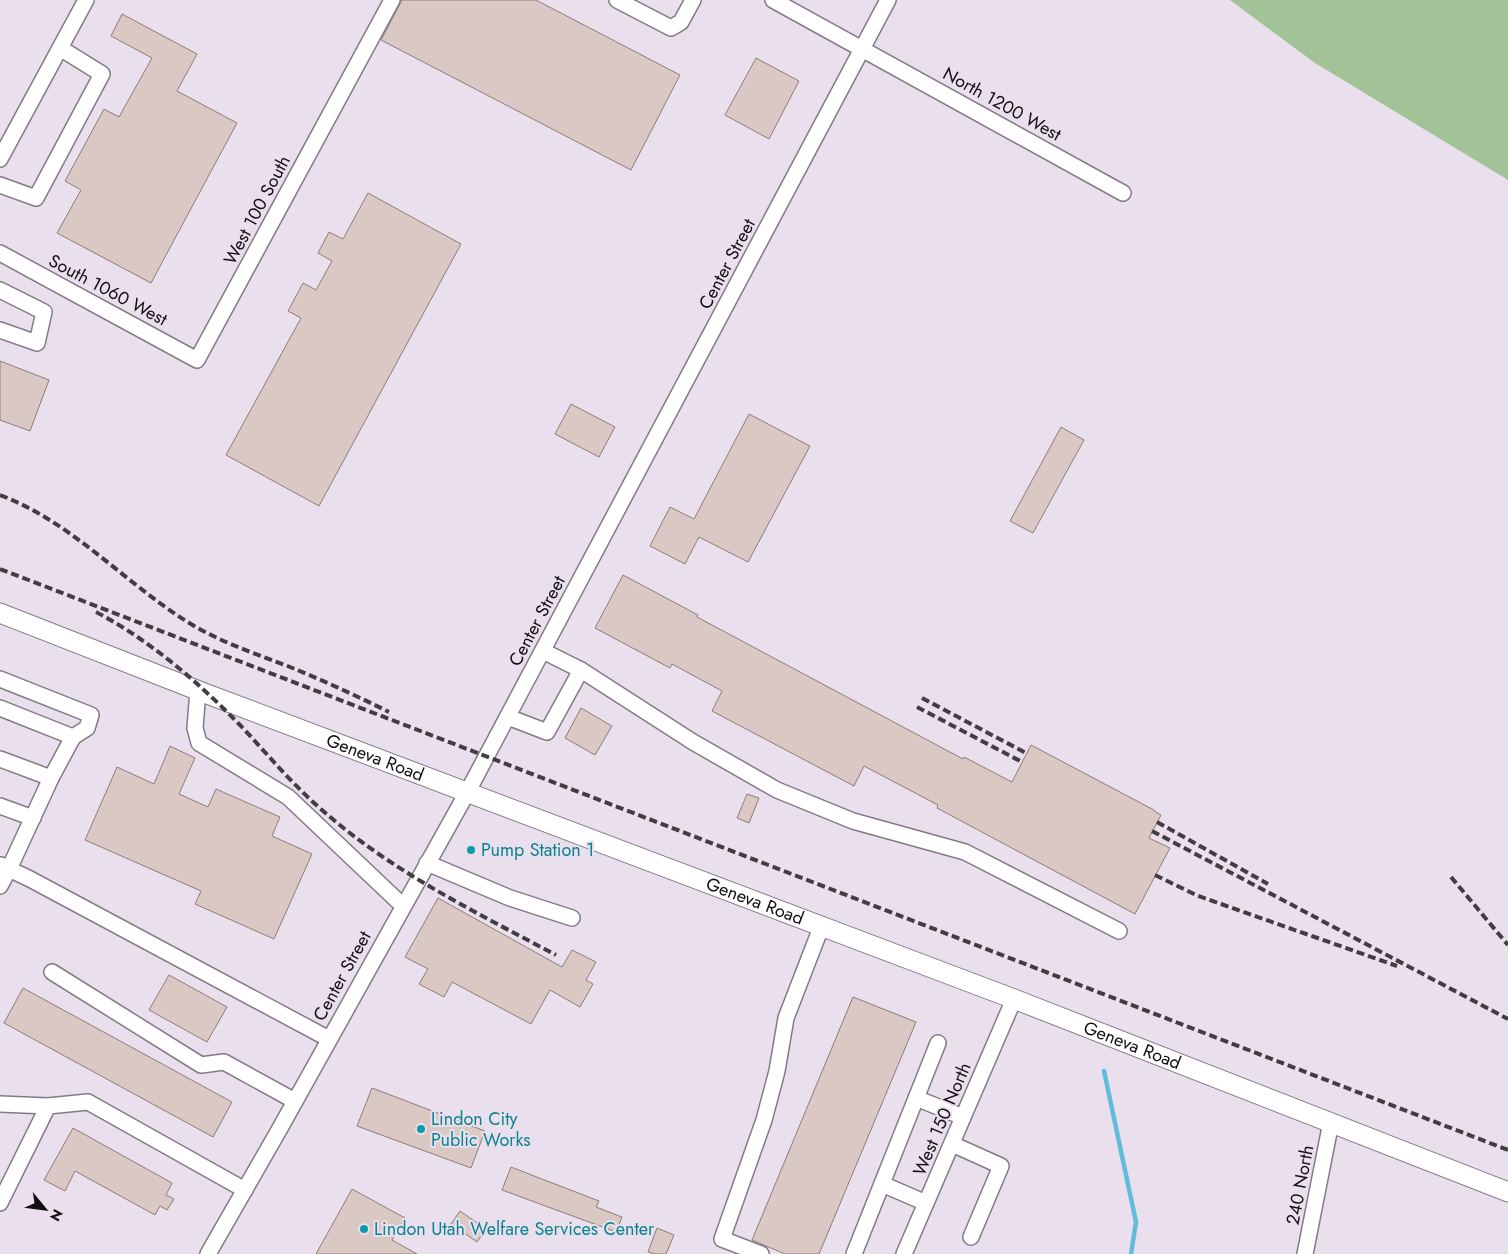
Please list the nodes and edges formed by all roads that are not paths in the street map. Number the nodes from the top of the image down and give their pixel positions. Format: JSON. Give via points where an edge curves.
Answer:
{"nodes":[{"id":1,"x":86,"y":0,"type":"edge"},
{"id":2,"x":392,"y":0,"type":"edge"},
{"id":3,"x":617,"y":0,"type":"edge"},
{"id":4,"x":693,"y":0,"type":"edge"},
{"id":5,"x":773,"y":0,"type":"edge"},
{"id":6,"x":888,"y":0,"type":"edge"},
{"id":7,"x":60,"y":48,"type":"junction"},
{"id":8,"x":862,"y":49,"type":"junction"},
{"id":9,"x":0,"y":159,"type":"edge"},
{"id":10,"x":0,"y":184,"type":"edge"},
{"id":11,"x":1123,"y":193,"type":"dead end"},
{"id":12,"x":0,"y":253,"type":"edge"},
{"id":13,"x":0,"y":290,"type":"edge"},
{"id":14,"x":0,"y":330,"type":"edge"},
{"id":15,"x":197,"y":360,"type":"joint"},
{"id":16,"x":0,"y":613,"type":"edge"},
{"id":17,"x":543,"y":651,"type":"junction"},
{"id":18,"x":581,"y":670,"type":"junction"},
{"id":19,"x":0,"y":679,"type":"edge"},
{"id":20,"x":198,"y":690,"type":"junction"},
{"id":21,"x":0,"y":708,"type":"edge"},
{"id":22,"x":508,"y":717,"type":"junction"},
{"id":23,"x":73,"y":737,"type":"junction"},
{"id":24,"x":0,"y":759,"type":"edge"},
{"id":25,"x":51,"y":778,"type":"junction"},
{"id":26,"x":468,"y":791,"type":"junction"},
{"id":27,"x":0,"y":806,"type":"edge"},
{"id":28,"x":33,"y":818,"type":"junction"},
{"id":29,"x":427,"y":863,"type":"junction"},
{"id":30,"x":5,"y":867,"type":"edge"},
{"id":31,"x":0,"y":886,"type":"edge"},
{"id":32,"x":403,"y":906,"type":"junction"},
{"id":33,"x":572,"y":918,"type":"dead end"},
{"id":34,"x":822,"y":926,"type":"junction"},
{"id":35,"x":1119,"y":931,"type":"dead end"},
{"id":36,"x":52,"y":972,"type":"dead end"},
{"id":37,"x":1014,"y":999,"type":"junction"},
{"id":38,"x":329,"y":1039,"type":"junction"},
{"id":39,"x":938,"y":1043,"type":"dead end"},
{"id":40,"x":916,"y":1098,"type":"junction"},
{"id":41,"x":295,"y":1101,"type":"junction"},
{"id":42,"x":0,"y":1104,"type":"edge"},
{"id":43,"x":48,"y":1106,"type":"junction"},
{"id":44,"x":963,"y":1117,"type":"junction"},
{"id":45,"x":1331,"y":1122,"type":"junction"},
{"id":46,"x":952,"y":1144,"type":"junction"},
{"id":47,"x":882,"y":1184,"type":"junction"},
{"id":48,"x":245,"y":1190,"type":"junction"},
{"id":49,"x":1508,"y":1192,"type":"edge"},
{"id":50,"x":0,"y":1203,"type":"edge"},
{"id":51,"x":926,"y":1203,"type":"junction"},
{"id":52,"x":971,"y":1237,"type":"dead end"},
{"id":53,"x":208,"y":1254,"type":"edge"},
{"id":54,"x":761,"y":1254,"type":"edge"},
{"id":55,"x":854,"y":1254,"type":"edge"},
{"id":56,"x":904,"y":1254,"type":"edge"},
{"id":57,"x":1305,"y":1254,"type":"edge"}],
"edges":[{"from":1,"to":7,"type":"street"},
{"from":2,"to":15,"type":"street","name":"West 100 South"},
{"from":3,"to":4,"type":"street","via":[[671,28],[681,22]]},
{"from":5,"to":8,"type":"street","name":"North 1200 West"},
{"from":6,"to":8,"type":"street","name":"Center Street"},
{"from":7,"to":9,"type":"street"},
{"from":7,"to":10,"type":"street","via":[[102,74],[36,198]]},
{"from":8,"to":11,"type":"street","name":"North 1200 West"},
{"from":8,"to":17,"type":"street","name":"Center Street"},
{"from":12,"to":15,"type":"street","name":"South 1060 West"},
{"from":13,"to":14,"type":"street","via":[[44,312],[37,343]]},
{"from":16,"to":20,"type":"main road","name":"Geneva Road"},
{"from":17,"to":18,"type":"street"},
{"from":17,"to":22,"type":"street","name":"Center Street"},
{"from":18,"to":22,"type":"street","via":[[547,732]]},
{"from":18,"to":35,"type":"street","via":[[693,742],[777,790],[853,821],[965,852]]},
{"from":19,"to":23,"type":"street","via":[[91,714],[86,728]]},
{"from":20,"to":26,"type":"main road","name":"Geneva Road"},
{"from":20,"to":32,"type":"street","via":[[195,728],[199,743],[288,797]]},
{"from":21,"to":23,"type":"street"},
{"from":22,"to":26,"type":"street","name":"Center Street"},
{"from":23,"to":25,"type":"street"},
{"from":24,"to":25,"type":"street"},
{"from":25,"to":28,"type":"street"},
{"from":26,"to":29,"type":"street","name":"Center Street"},
{"from":26,"to":34,"type":"main road","name":"Geneva Road"},
{"from":27,"to":28,"type":"street"},
{"from":28,"to":30,"type":"street"},
{"from":29,"to":32,"type":"street","name":"Center Street"},
{"from":29,"to":33,"type":"street","via":[[510,898]]},
{"from":30,"to":31,"type":"street"},
{"from":30,"to":38,"type":"street"},
{"from":32,"to":38,"type":"street","name":"Center Street"},
{"from":34,"to":37,"type":"main road","name":"Geneva Road"},
{"from":34,"to":54,"type":"street","via":[[786,1018],[764,1120],[722,1238]]},
{"from":36,"to":41,"type":"street","via":[[201,1065],[224,1062]]},
{"from":37,"to":44,"type":"street","name":"West 150 North"},
{"from":37,"to":45,"type":"main road","name":"Geneva Road"},
{"from":38,"to":41,"type":"street","name":"Center Street"},
{"from":39,"to":40,"type":"street"},
{"from":40,"to":44,"type":"street"},
{"from":40,"to":47,"type":"street"},
{"from":41,"to":48,"type":"street","name":"Center Street"},
{"from":42,"to":43,"type":"street"},
{"from":43,"to":48,"type":"street","via":[[88,1102]]},
{"from":43,"to":50,"type":"street"},
{"from":44,"to":46,"type":"street","name":"West 150 North"},
{"from":45,"to":49,"type":"main road","name":"Geneva Road"},
{"from":45,"to":57,"type":"street","name":"240 North"},
{"from":46,"to":51,"type":"street","name":"West 150 North"},
{"from":46,"to":52,"type":"street","via":[[1001,1166]]},
{"from":47,"to":51,"type":"street"},
{"from":47,"to":55,"type":"street"},
{"from":48,"to":53,"type":"street","name":"Center Street"},
{"from":51,"to":56,"type":"street","name":"West 150 North"}]}
